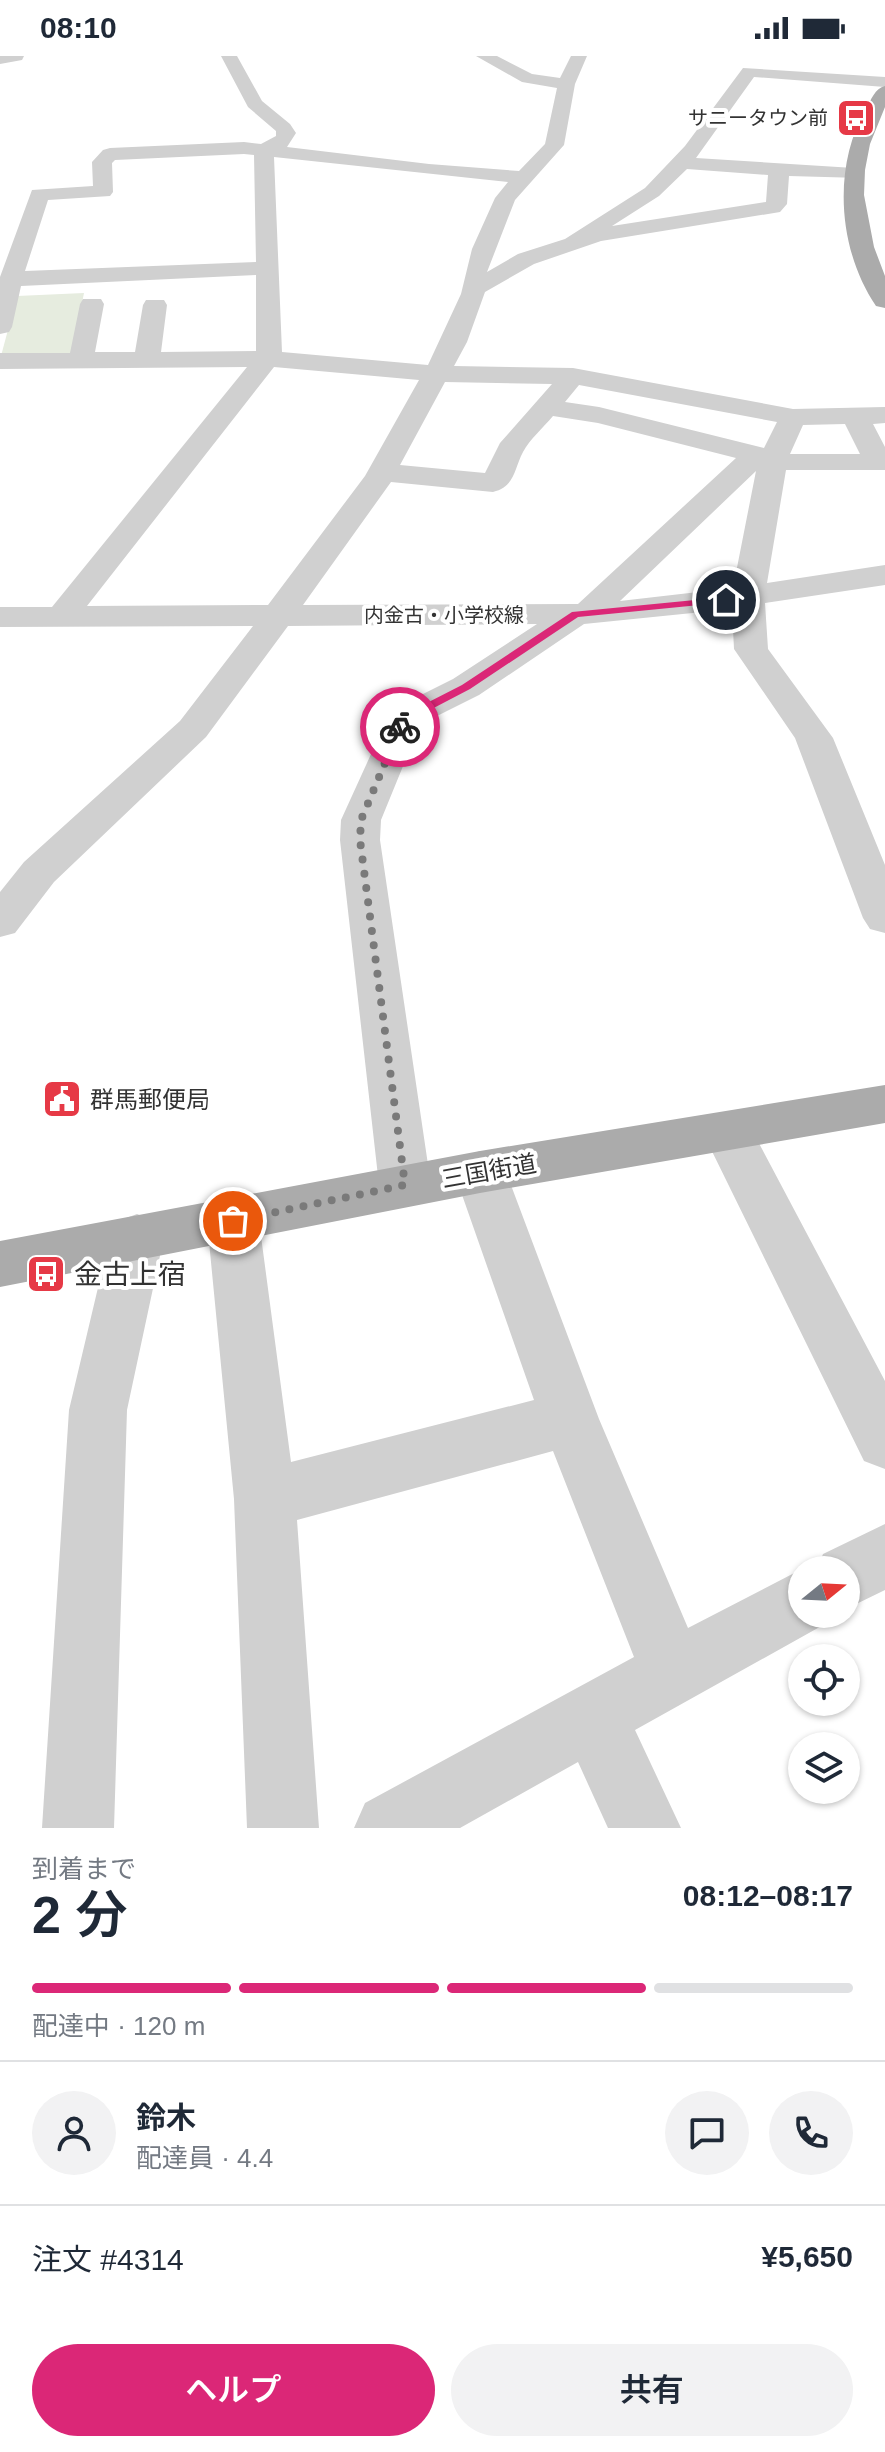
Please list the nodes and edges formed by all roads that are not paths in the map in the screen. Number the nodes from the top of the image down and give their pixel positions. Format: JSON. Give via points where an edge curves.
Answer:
{"nodes":[{"id":1,"x":16,"y":56,"type":"edge"},
{"id":2,"x":229,"y":56,"type":"edge"},
{"id":3,"x":484,"y":56,"type":"edge"},
{"id":4,"x":579,"y":56,"type":"edge"},
{"id":5,"x":0,"y":59,"type":"edge"},
{"id":6,"x":885,"y":82,"type":"edge"},
{"id":7,"x":566,"y":84,"type":"junction"},
{"id":8,"x":885,"y":91,"type":"edge"},
{"id":9,"x":264,"y":150,"type":"junction"},
{"id":10,"x":680,"y":163,"type":"junction"},
{"id":11,"x":711,"y":165,"type":"junction"},
{"id":12,"x":779,"y":169,"type":"junction"},
{"id":13,"x":854,"y":174,"type":"junction"},
{"id":14,"x":523,"y":177,"type":"junction"},
{"id":15,"x":705,"y":187,"type":"dead end"},
{"id":16,"x":651,"y":193,"type":"junction"},
{"id":17,"x":677,"y":195,"type":"dead end"},
{"id":18,"x":574,"y":241,"type":"junction"},
{"id":19,"x":267,"y":268,"type":"junction"},
{"id":20,"x":11,"y":279,"type":"junction"},
{"id":21,"x":474,"y":289,"type":"junction"},
{"id":22,"x":885,"y":301,"type":"edge"},
{"id":23,"x":92,"y":304,"type":"dead end"},
{"id":24,"x":155,"y":305,"type":"dead end"},
{"id":25,"x":0,"y":327,"type":"edge"},
{"id":26,"x":267,"y":359,"type":"junction"},
{"id":27,"x":81,"y":360,"type":"junction"},
{"id":28,"x":147,"y":360,"type":"junction"},
{"id":29,"x":0,"y":361,"type":"edge"},
{"id":30,"x":438,"y":374,"type":"junction"},
{"id":31,"x":573,"y":376,"type":"junction"},
{"id":32,"x":546,"y":407,"type":"junction"},
{"id":33,"x":885,"y":415,"type":"edge"},
{"id":34,"x":855,"y":416,"type":"junction"},
{"id":35,"x":793,"y":417,"type":"junction"},
{"id":36,"x":765,"y":456,"type":"junction"},
{"id":37,"x":382,"y":472,"type":"junction"},
{"id":38,"x":885,"y":575,"type":"edge"},
{"id":39,"x":748,"y":596,"type":"junction"},
{"id":40,"x":581,"y":614,"type":"junction"},
{"id":41,"x":276,"y":616,"type":"junction"},
{"id":42,"x":0,"y":617,"type":"edge"},
{"id":43,"x":61,"y":617,"type":"junction"},
{"id":44,"x":885,"y":918,"type":"edge"},
{"id":45,"x":0,"y":922,"type":"edge"},
{"id":46,"x":885,"y":1104,"type":"edge"},
{"id":47,"x":727,"y":1131,"type":"junction"},
{"id":48,"x":480,"y":1172,"type":"junction"},
{"id":49,"x":405,"y":1185,"type":"junction"},
{"id":50,"x":233,"y":1221,"type":"junction"},
{"id":51,"x":137,"y":1237,"type":"junction"},
{"id":52,"x":0,"y":1264,"type":"edge"},
{"id":53,"x":570,"y":1419,"type":"junction"},
{"id":54,"x":885,"y":1441,"type":"edge"},
{"id":55,"x":265,"y":1499,"type":"junction"},
{"id":56,"x":885,"y":1556,"type":"edge"},
{"id":57,"x":860,"y":1569,"type":"edge"},
{"id":58,"x":788,"y":1608,"type":"edge"},
{"id":59,"x":672,"y":1670,"type":"junction"},
{"id":60,"x":591,"y":1715,"type":"junction"},
{"id":61,"x":78,"y":1828,"type":"edge"},
{"id":62,"x":283,"y":1828,"type":"edge"},
{"id":63,"x":390,"y":1828,"type":"edge"},
{"id":64,"x":645,"y":1828,"type":"edge"}],
"edges":[{"from":1,"to":5,"type":"street"},
{"from":2,"to":9,"type":"street","via":[[255,104],[281,121],[285,130],[279,146]]},
{"from":3,"to":7,"type":"street","via":[[528,78]]},
{"from":4,"to":7,"type":"street"},
{"from":6,"to":10,"type":"street","via":[[749,72]]},
{"from":7,"to":14,"type":"street","via":[[554,145]]},
{"from":8,"to":13,"type":"main road","via":[[861,132]]},
{"from":9,"to":14,"type":"street"},
{"from":9,"to":19,"type":"street"},
{"from":9,"to":20,"type":"street","via":[[168,149],[105,157],[103,192],[39,194]]},
{"from":10,"to":11,"type":"street"},
{"from":10,"to":16,"type":"street"},
{"from":11,"to":12,"type":"street"},
{"from":11,"to":15,"type":"street"},
{"from":12,"to":13,"type":"street"},
{"from":12,"to":18,"type":"street","via":[[772,207]]},
{"from":13,"to":22,"type":"main road","via":[[856,224]]},
{"from":14,"to":21,"type":"street","via":[[505,198]]},
{"from":16,"to":17,"type":"street"},
{"from":16,"to":18,"type":"street"},
{"from":18,"to":21,"type":"street","via":[[526,259]]},
{"from":19,"to":20,"type":"street"},
{"from":19,"to":26,"type":"street"},
{"from":20,"to":25,"type":"street"},
{"from":21,"to":30,"type":"street"},
{"from":23,"to":27,"type":"street"},
{"from":24,"to":28,"type":"street"},
{"from":26,"to":28,"type":"street"},
{"from":26,"to":30,"type":"street"},
{"from":26,"to":43,"type":"street"},
{"from":27,"to":28,"type":"street"},
{"from":27,"to":29,"type":"street"},
{"from":30,"to":31,"type":"street"},
{"from":30,"to":37,"type":"street"},
{"from":31,"to":32,"type":"street"},
{"from":31,"to":35,"type":"street"},
{"from":32,"to":36,"type":"street"},
{"from":32,"to":37,"type":"street","via":[[510,449],[493,483]]},
{"from":33,"to":34,"type":"street"},
{"from":34,"to":35,"type":"street"},
{"from":34,"to":36,"type":"street","via":[[879,463],[793,463]]},
{"from":35,"to":36,"type":"street"},
{"from":36,"to":39,"type":"street"},
{"from":36,"to":40,"type":"street"},
{"from":37,"to":41,"type":"street"},
{"from":38,"to":39,"type":"street","name":"内金古・小学校線"},
{"from":39,"to":40,"type":"street","name":"内金古・小学校線"},
{"from":39,"to":44,"type":"street","via":[[751,649],[814,738]]},
{"from":40,"to":41,"type":"street","name":"内金古・小学校線"},
{"from":40,"to":49,"type":"street","via":[[400,727],[361,820]]},
{"from":41,"to":43,"type":"street","name":"内金古・小学校線"},
{"from":41,"to":45,"type":"street","via":[[193,729],[39,872]]},
{"from":42,"to":43,"type":"street","name":"内金古・小学校線"},
{"from":46,"to":47,"type":"main road","name":"三国街道"},
{"from":47,"to":48,"type":"main road","name":"三国街道"},
{"from":47,"to":54,"type":"street"},
{"from":48,"to":49,"type":"main road","name":"三国街道"},
{"from":48,"to":53,"type":"street"},
{"from":49,"to":50,"type":"main road","name":"三国街道"},
{"from":50,"to":51,"type":"main road","name":"三国街道"},
{"from":50,"to":55,"type":"street"},
{"from":51,"to":52,"type":"main road","name":"三国街道"},
{"from":51,"to":61,"type":"street","via":[[98,1410]]},
{"from":53,"to":55,"type":"street"},
{"from":53,"to":59,"type":"street"},
{"from":55,"to":62,"type":"street"},
{"from":56,"to":57,"type":"street"},
{"from":58,"to":59,"type":"street"},
{"from":59,"to":60,"type":"street"},
{"from":60,"to":63,"type":"street"},
{"from":60,"to":64,"type":"street"}]}
